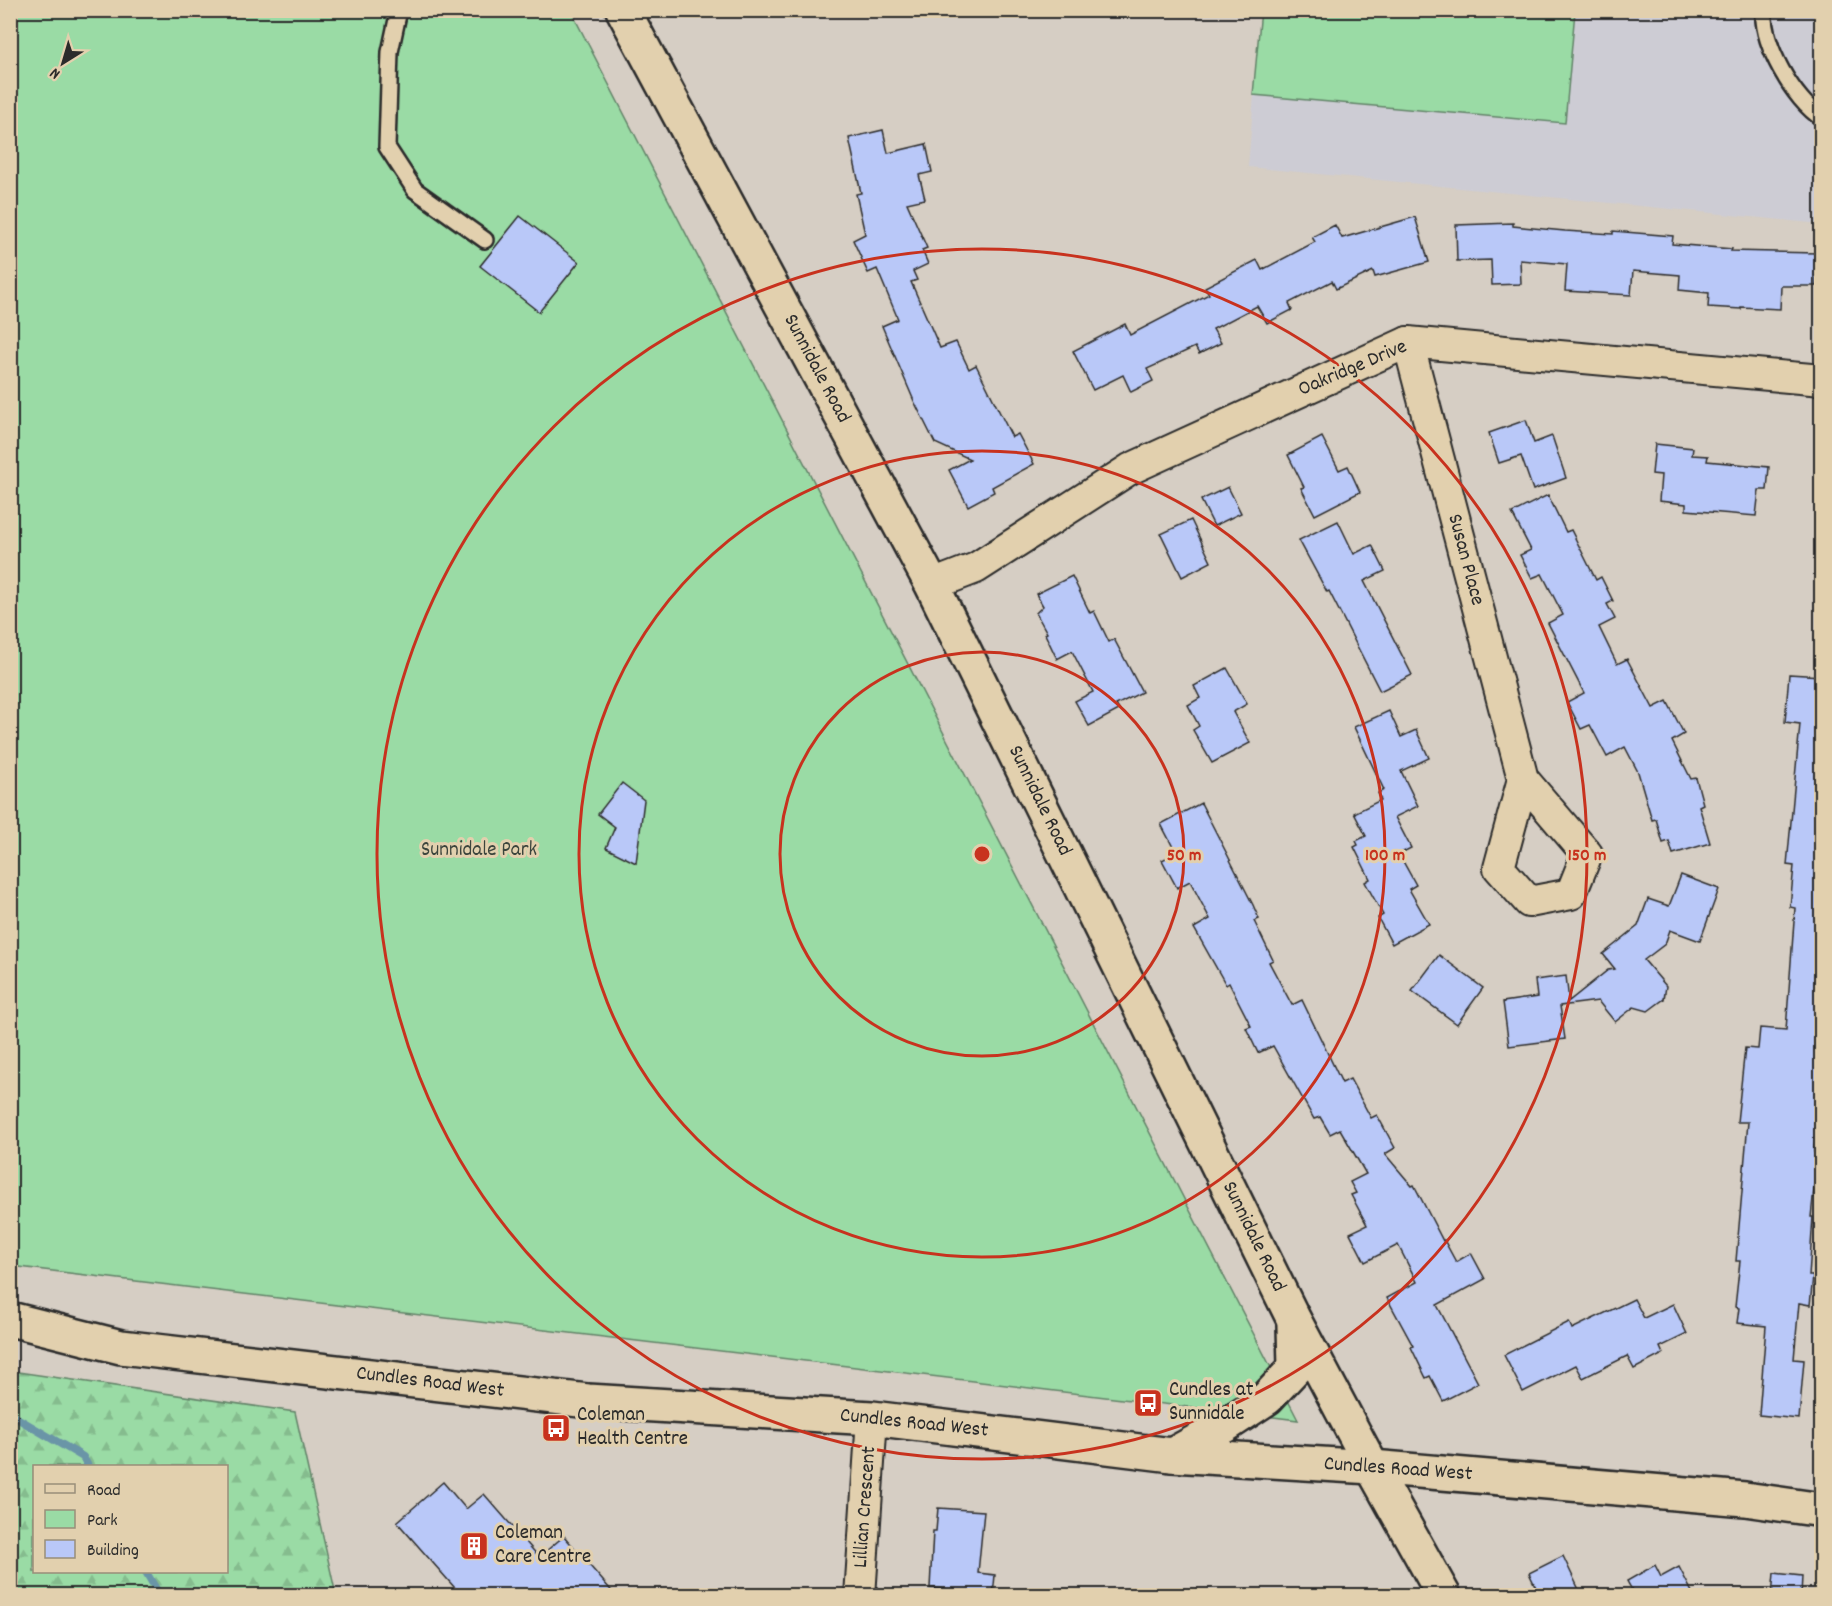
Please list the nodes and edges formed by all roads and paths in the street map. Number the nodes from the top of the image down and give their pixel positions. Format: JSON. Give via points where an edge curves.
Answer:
{"nodes":[{"id":1,"x":399,"y":10,"type":"edge"},
{"id":2,"x":623,"y":10,"type":"edge"},
{"id":3,"x":1764,"y":10,"type":"edge"},
{"id":4,"x":1821,"y":118,"type":"edge"},
{"id":5,"x":485,"y":240,"type":"dead end"},
{"id":6,"x":1408,"y":342,"type":"junction"},
{"id":7,"x":1821,"y":380,"type":"edge"},
{"id":8,"x":932,"y":585,"type":"junction"},
{"id":9,"x":1523,"y":779,"type":"dead end"},
{"id":10,"x":10,"y":1319,"type":"edge"},
{"id":11,"x":1294,"y":1320,"type":"junction"},
{"id":12,"x":872,"y":1418,"type":"junction"},
{"id":13,"x":1172,"y":1455,"type":"junction"},
{"id":14,"x":1372,"y":1467,"type":"junction"},
{"id":15,"x":1821,"y":1510,"type":"edge"},
{"id":16,"x":860,"y":1596,"type":"edge"},
{"id":17,"x":1444,"y":1596,"type":"edge"}],
"edges":[{"from":1,"to":5,"type":"lane","via":[[390,52],[387,147],[415,190]]},
{"from":2,"to":8,"type":"main road","name":"Sunnidale Road"},
{"from":3,"to":4,"type":"lane","via":[[1770,48],[1789,83]]},
{"from":6,"to":7,"type":"street","name":"Oakridge Drive"},
{"from":6,"to":8,"type":"street","name":"Oakridge Drive","via":[[1130,469],[976,568]]},
{"from":6,"to":9,"type":"street","name":"Susan Place"},
{"from":8,"to":11,"type":"main road","name":"Sunnidale Road"},
{"from":10,"to":12,"type":"main road","name":"Cundles Road West","via":[[121,1347],[588,1401]]},
{"from":11,"to":13,"type":"main road","via":[[1295,1368],[1267,1398]]},
{"from":11,"to":14,"type":"main road","name":"Sunnidale Road"},
{"from":12,"to":13,"type":"main road","name":"Cundles Road West"},
{"from":12,"to":16,"type":"street","name":"Lillian Crescent"},
{"from":13,"to":14,"type":"main road","name":"Cundles Road West"},
{"from":14,"to":15,"type":"main road","name":"Cundles Road West","via":[[1745,1499]]},
{"from":14,"to":17,"type":"main road","name":"Sunnidale Road"}]}
